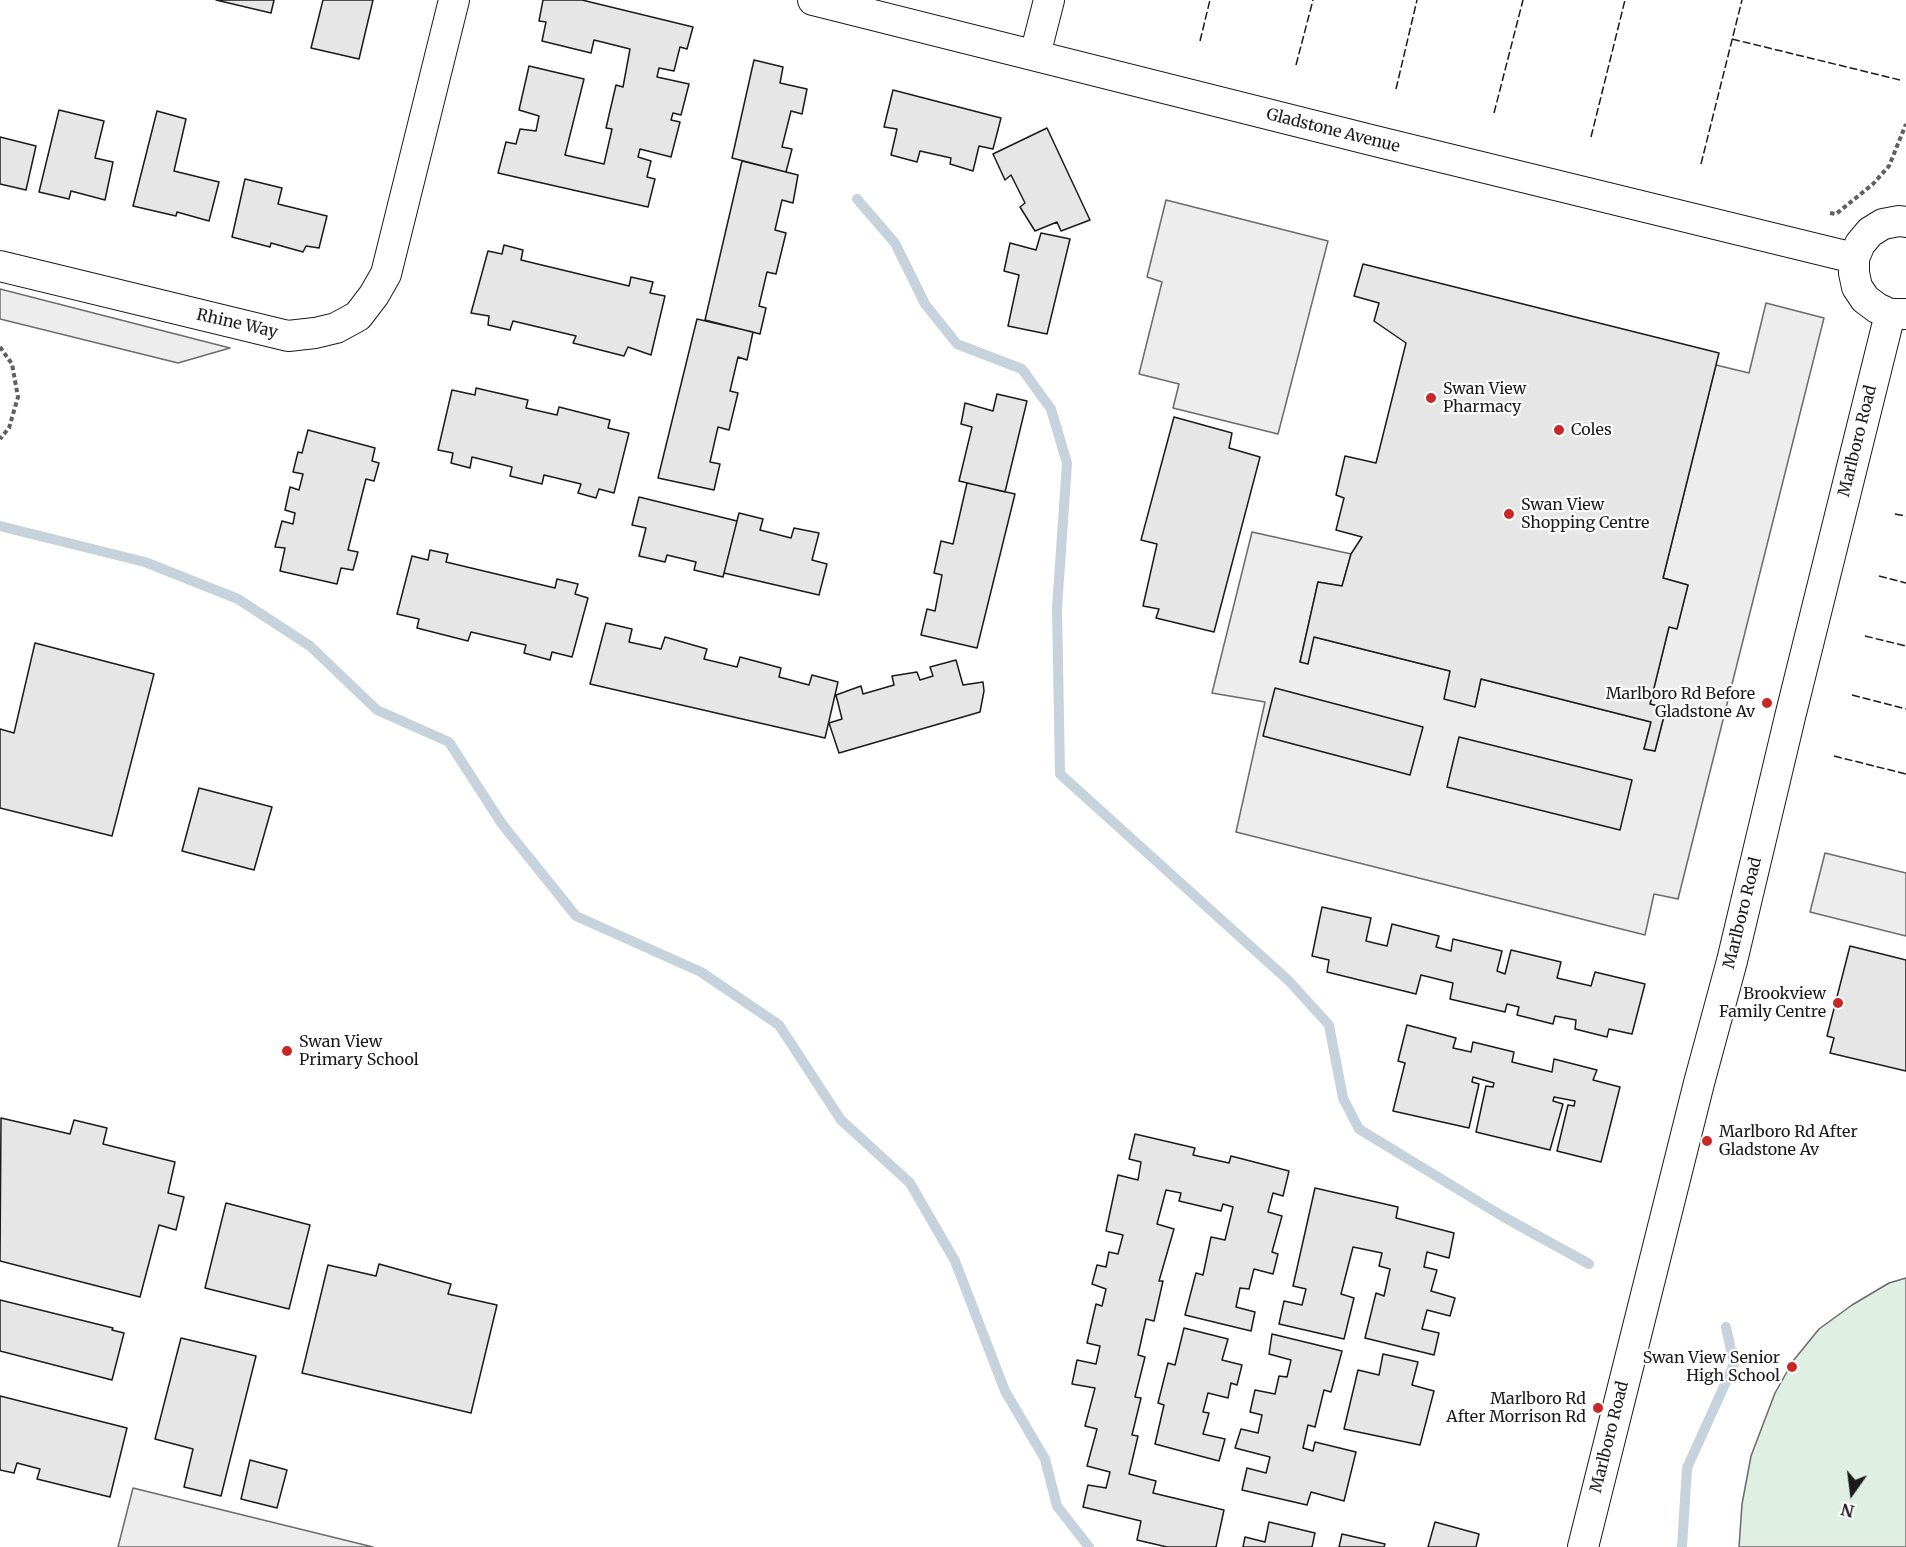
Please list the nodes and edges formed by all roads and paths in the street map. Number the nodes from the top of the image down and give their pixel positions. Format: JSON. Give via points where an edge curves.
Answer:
{"nodes":[{"id":1,"x":454,"y":0,"type":"edge"},
{"id":2,"x":813,"y":0,"type":"edge"},
{"id":3,"x":1048,"y":0,"type":"edge"},
{"id":4,"x":1035,"y":56,"type":"junction"},
{"id":5,"x":1906,"y":124,"type":"edge"},
{"id":6,"x":1830,"y":213,"type":"dead end"},
{"id":7,"x":1906,"y":222,"type":"edge"},
{"id":8,"x":1854,"y":258,"type":"junction"},
{"id":9,"x":0,"y":266,"type":"edge"},
{"id":10,"x":1898,"y":314,"type":"edge"},
{"id":11,"x":0,"y":346,"type":"edge"},
{"id":12,"x":0,"y":439,"type":"edge"},
{"id":13,"x":1583,"y":1547,"type":"edge"}],
"edges":[{"from":1,"to":9,"type":"street","name":"Rhine Way","via":[[386,274],[358,316],[336,328],[288,336]]},
{"from":2,"to":4,"type":"street","name":"Gladstone Avenue"},
{"from":3,"to":4,"type":"street"},
{"from":4,"to":8,"type":"street","name":"Gladstone Avenue"},
{"from":5,"to":6,"type":"path","via":[[1889,166],[1836,214]]},
{"from":7,"to":8,"type":"street","via":[[1883,224],[1870,232]]},
{"from":8,"to":10,"type":"street","via":[[1857,287],[1865,299],[1876,308]]},
{"from":10,"to":13,"type":"street","name":"Marlboro Road","via":[[1790,717]]},
{"from":11,"to":12,"type":"path","via":[[12,364],[18,397],[9,428]]}]}
